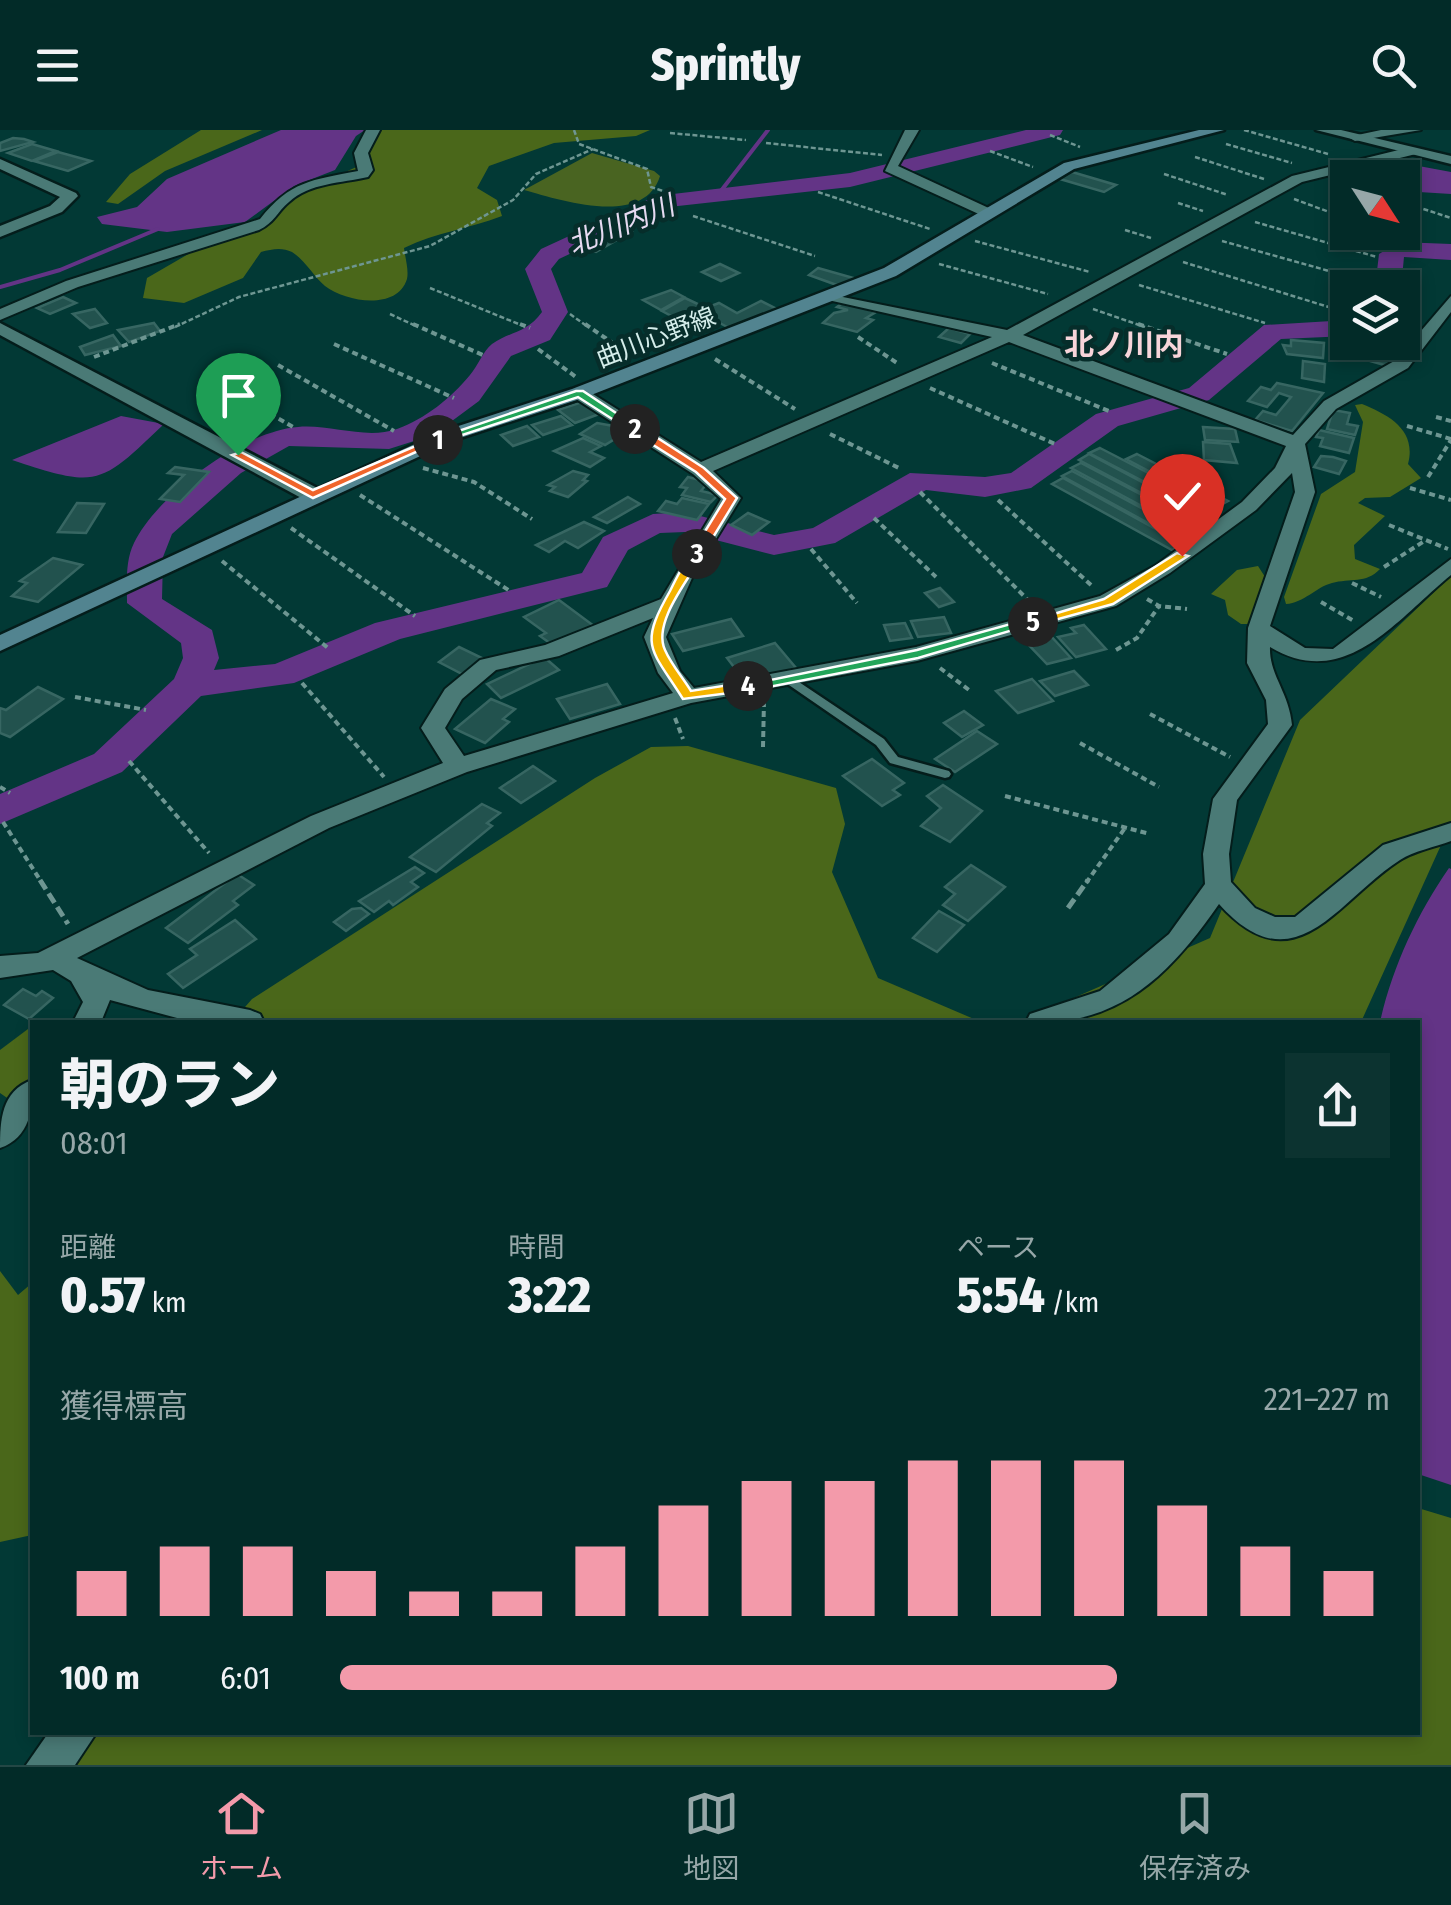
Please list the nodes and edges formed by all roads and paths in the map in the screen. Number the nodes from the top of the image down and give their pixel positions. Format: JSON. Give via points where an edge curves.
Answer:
{"nodes":[{"id":1,"x":373,"y":130,"type":"edge"},
{"id":2,"x":574,"y":130,"type":"edge"},
{"id":3,"x":912,"y":130,"type":"edge"},
{"id":4,"x":1244,"y":130,"type":"edge"},
{"id":5,"x":1323,"y":130,"type":"edge"},
{"id":6,"x":1414,"y":130,"type":"edge"},
{"id":7,"x":670,"y":133,"type":"dead end"},
{"id":8,"x":1050,"y":135,"type":"dead end"},
{"id":9,"x":1222,"y":137,"type":"edge"},
{"id":10,"x":1356,"y":137,"type":"junction"},
{"id":11,"x":746,"y":140,"type":"dead end"},
{"id":12,"x":766,"y":143,"type":"dead end"},
{"id":13,"x":1082,"y":147,"type":"dead end"},
{"id":14,"x":593,"y":149,"type":"junction"},
{"id":15,"x":990,"y":150,"type":"dead end"},
{"id":16,"x":1410,"y":151,"type":"junction"},
{"id":17,"x":1331,"y":154,"type":"dead end"},
{"id":18,"x":885,"y":155,"type":"dead end"},
{"id":19,"x":1195,"y":157,"type":"dead end"},
{"id":20,"x":1451,"y":160,"type":"edge"},
{"id":21,"x":0,"y":162,"type":"edge"},
{"id":22,"x":1294,"y":164,"type":"dead end"},
{"id":23,"x":1045,"y":172,"type":"dead end"},
{"id":24,"x":1164,"y":174,"type":"dead end"},
{"id":25,"x":1280,"y":184,"type":"dead end"},
{"id":26,"x":664,"y":191,"type":"dead end"},
{"id":27,"x":818,"y":192,"type":"dead end"},
{"id":28,"x":1231,"y":196,"type":"dead end"},
{"id":29,"x":1283,"y":196,"type":"dead end"},
{"id":30,"x":1420,"y":208,"type":"edge"},
{"id":31,"x":1330,"y":212,"type":"edge"},
{"id":32,"x":988,"y":213,"type":"junction"},
{"id":33,"x":693,"y":216,"type":"dead end"},
{"id":34,"x":1242,"y":218,"type":"dead end"},
{"id":35,"x":1451,"y":218,"type":"edge"},
{"id":36,"x":0,"y":232,"type":"edge"},
{"id":37,"x":942,"y":234,"type":"dead end"},
{"id":38,"x":1208,"y":237,"type":"dead end"},
{"id":39,"x":963,"y":238,"type":"dead end"},
{"id":40,"x":815,"y":256,"type":"dead end"},
{"id":41,"x":1377,"y":257,"type":"dead end"},
{"id":42,"x":1171,"y":258,"type":"dead end"},
{"id":43,"x":926,"y":260,"type":"dead end"},
{"id":44,"x":1330,"y":271,"type":"edge"},
{"id":45,"x":1090,"y":272,"type":"dead end"},
{"id":46,"x":1128,"y":282,"type":"dead end"},
{"id":47,"x":430,"y":288,"type":"dead end"},
{"id":48,"x":1048,"y":294,"type":"dead end"},
{"id":49,"x":834,"y":297,"type":"junction"},
{"id":50,"x":1451,"y":301,"type":"edge"},
{"id":51,"x":1084,"y":306,"type":"dead end"},
{"id":52,"x":1330,"y":307,"type":"edge"},
{"id":53,"x":390,"y":314,"type":"dead end"},
{"id":54,"x":570,"y":314,"type":"dead end"},
{"id":55,"x":0,"y":315,"type":"edge"},
{"id":56,"x":1265,"y":323,"type":"dead end"},
{"id":57,"x":0,"y":328,"type":"edge"},
{"id":58,"x":530,"y":328,"type":"dead end"},
{"id":59,"x":1009,"y":336,"type":"junction"},
{"id":60,"x":858,"y":337,"type":"dead end"},
{"id":61,"x":334,"y":344,"type":"dead end"},
{"id":62,"x":538,"y":349,"type":"dead end"},
{"id":63,"x":708,"y":354,"type":"dead end"},
{"id":64,"x":1228,"y":354,"type":"dead end"},
{"id":65,"x":485,"y":356,"type":"dead end"},
{"id":66,"x":978,"y":357,"type":"dead end"},
{"id":67,"x":640,"y":362,"type":"dead end"},
{"id":68,"x":68,"y":365,"type":"junction"},
{"id":69,"x":278,"y":365,"type":"dead end"},
{"id":70,"x":910,"y":372,"type":"dead end"},
{"id":71,"x":919,"y":383,"type":"dead end"},
{"id":72,"x":218,"y":384,"type":"dead end"},
{"id":73,"x":582,"y":388,"type":"junction"},
{"id":74,"x":454,"y":398,"type":"dead end"},
{"id":75,"x":1109,"y":411,"type":"dead end"},
{"id":76,"x":806,"y":416,"type":"dead end"},
{"id":77,"x":1436,"y":417,"type":"dead end"},
{"id":78,"x":1451,"y":420,"type":"edge"},
{"id":79,"x":1407,"y":426,"type":"dead end"},
{"id":80,"x":816,"y":427,"type":"dead end"},
{"id":81,"x":295,"y":428,"type":"dead end"},
{"id":82,"x":394,"y":431,"type":"dead end"},
{"id":83,"x":1451,"y":440,"type":"edge"},
{"id":84,"x":1296,"y":443,"type":"junction"},
{"id":85,"x":1055,"y":444,"type":"dead end"},
{"id":86,"x":1439,"y":459,"type":"junction"},
{"id":87,"x":1451,"y":463,"type":"edge"},
{"id":88,"x":421,"y":468,"type":"dead end"},
{"id":89,"x":899,"y":468,"type":"dead end"},
{"id":90,"x":700,"y":470,"type":"junction"},
{"id":91,"x":1428,"y":477,"type":"dead end"},
{"id":92,"x":350,"y":488,"type":"dead end"},
{"id":93,"x":1410,"y":488,"type":"dead end"},
{"id":94,"x":920,"y":492,"type":"dead end"},
{"id":95,"x":313,"y":495,"type":"junction"},
{"id":96,"x":998,"y":500,"type":"dead end"},
{"id":97,"x":1451,"y":500,"type":"edge"},
{"id":98,"x":874,"y":518,"type":"dead end"},
{"id":99,"x":532,"y":519,"type":"dead end"},
{"id":100,"x":280,"y":521,"type":"dead end"},
{"id":101,"x":1389,"y":525,"type":"dead end"},
{"id":102,"x":1426,"y":540,"type":"junction"},
{"id":103,"x":811,"y":549,"type":"dead end"},
{"id":104,"x":1451,"y":550,"type":"edge"},
{"id":105,"x":212,"y":553,"type":"dead end"},
{"id":106,"x":1451,"y":565,"type":"edge"},
{"id":107,"x":1384,"y":566,"type":"dead end"},
{"id":108,"x":936,"y":577,"type":"dead end"},
{"id":109,"x":1352,"y":583,"type":"dead end"},
{"id":110,"x":510,"y":590,"type":"dead end"},
{"id":111,"x":1141,"y":596,"type":"dead end"},
{"id":112,"x":1104,"y":597,"type":"dead end"},
{"id":113,"x":1321,"y":602,"type":"dead end"},
{"id":114,"x":857,"y":603,"type":"dead end"},
{"id":115,"x":1392,"y":603,"type":"dead end"},
{"id":116,"x":668,"y":604,"type":"junction"},
{"id":117,"x":1159,"y":606,"type":"junction"},
{"id":118,"x":1186,"y":609,"type":"dead end"},
{"id":119,"x":1041,"y":612,"type":"dead end"},
{"id":120,"x":415,"y":616,"type":"dead end"},
{"id":121,"x":1360,"y":625,"type":"dead end"},
{"id":122,"x":1259,"y":628,"type":"junction"},
{"id":123,"x":0,"y":644,"type":"edge"},
{"id":124,"x":328,"y":648,"type":"dead end"},
{"id":125,"x":1116,"y":650,"type":"dead end"},
{"id":126,"x":928,"y":658,"type":"dead end"},
{"id":127,"x":790,"y":680,"type":"junction"},
{"id":128,"x":302,"y":683,"type":"dead end"},
{"id":129,"x":970,"y":690,"type":"dead end"},
{"id":130,"x":764,"y":692,"type":"dead end"},
{"id":131,"x":75,"y":696,"type":"dead end"},
{"id":132,"x":679,"y":702,"type":"junction"},
{"id":133,"x":146,"y":710,"type":"dead end"},
{"id":134,"x":1150,"y":714,"type":"dead end"},
{"id":135,"x":683,"y":739,"type":"dead end"},
{"id":136,"x":1080,"y":743,"type":"dead end"},
{"id":137,"x":763,"y":747,"type":"dead end"},
{"id":138,"x":1233,"y":759,"type":"dead end"},
{"id":139,"x":128,"y":761,"type":"dead end"},
{"id":140,"x":458,"y":766,"type":"junction"},
{"id":141,"x":945,"y":774,"type":"dead end"},
{"id":142,"x":386,"y":780,"type":"dead end"},
{"id":143,"x":0,"y":787,"type":"edge"},
{"id":144,"x":1159,"y":787,"type":"dead end"},
{"id":145,"x":10,"y":793,"type":"dead end"},
{"id":146,"x":1005,"y":796,"type":"dead end"},
{"id":147,"x":4,"y":822,"type":"dead end"},
{"id":148,"x":1124,"y":828,"type":"junction"},
{"id":149,"x":1451,"y":832,"type":"edge"},
{"id":150,"x":1150,"y":834,"type":"dead end"},
{"id":151,"x":218,"y":863,"type":"dead end"},
{"id":152,"x":1218,"y":885,"type":"junction"},
{"id":153,"x":1068,"y":908,"type":"dead end"},
{"id":154,"x":75,"y":935,"type":"dead end"},
{"id":155,"x":54,"y":958,"type":"junction"},
{"id":156,"x":0,"y":968,"type":"edge"},
{"id":157,"x":83,"y":978,"type":"junction"},
{"id":158,"x":88,"y":1020,"type":"edge"},
{"id":159,"x":240,"y":1020,"type":"edge"},
{"id":160,"x":1046,"y":1020,"type":"edge"},
{"id":161,"x":30,"y":1096,"type":"edge"},
{"id":162,"x":0,"y":1134,"type":"edge"},
{"id":163,"x":74,"y":1735,"type":"edge"},
{"id":164,"x":47,"y":1765,"type":"edge"}],
"edges":[{"from":1,"to":55,"type":"street","via":[[361,153],[366,170],[358,177],[306,184],[254,227],[72,284]]},
{"from":2,"to":14,"type":"path","via":[[580,144]]},
{"from":3,"to":32,"type":"street","via":[[890,168]]},
{"from":4,"to":17,"type":"path"},
{"from":5,"to":10,"type":"street"},
{"from":6,"to":10,"type":"street"},
{"from":7,"to":11,"type":"path"},
{"from":8,"to":13,"type":"path"},
{"from":9,"to":22,"type":"path"},
{"from":9,"to":32,"type":"main road","name":"曲川心野線","via":[[1069,166]]},
{"from":10,"to":16,"type":"street"},
{"from":12,"to":18,"type":"path"},
{"from":14,"to":26,"type":"path","via":[[647,168],[651,187]]},
{"from":14,"to":68,"type":"path","via":[[536,174],[513,200],[430,246],[239,297],[137,344]]},
{"from":15,"to":23,"type":"path"},
{"from":16,"to":20,"type":"street"},
{"from":16,"to":59,"type":"street","via":[[1297,179]]},
{"from":19,"to":25,"type":"path"},
{"from":21,"to":36,"type":"street","via":[[70,196],[56,209]]},
{"from":24,"to":28,"type":"path"},
{"from":27,"to":37,"type":"path"},
{"from":29,"to":31,"type":"path"},
{"from":30,"to":35,"type":"path"},
{"from":32,"to":49,"type":"main road","name":"曲川心野線"},
{"from":33,"to":40,"type":"path"},
{"from":34,"to":41,"type":"path"},
{"from":38,"to":44,"type":"path"},
{"from":39,"to":45,"type":"path"},
{"from":42,"to":52,"type":"path"},
{"from":43,"to":48,"type":"path"},
{"from":46,"to":56,"type":"path"},
{"from":47,"to":58,"type":"path"},
{"from":49,"to":59,"type":"street"},
{"from":49,"to":73,"type":"main road","name":"曲川心野線"},
{"from":50,"to":84,"type":"street","via":[[1402,364],[1330,404]]},
{"from":51,"to":64,"type":"path"},
{"from":53,"to":65,"type":"path"},
{"from":54,"to":67,"type":"path"},
{"from":57,"to":68,"type":"street"},
{"from":59,"to":84,"type":"street"},
{"from":59,"to":90,"type":"street"},
{"from":60,"to":70,"type":"path"},
{"from":61,"to":74,"type":"path"},
{"from":62,"to":73,"type":"path"},
{"from":63,"to":76,"type":"path"},
{"from":66,"to":75,"type":"path"},
{"from":68,"to":95,"type":"street"},
{"from":69,"to":82,"type":"path"},
{"from":71,"to":85,"type":"path"},
{"from":72,"to":81,"type":"path"},
{"from":73,"to":90,"type":"street"},
{"from":73,"to":95,"type":"main road","name":"曲川心野線","via":[[450,435]]},
{"from":77,"to":78,"type":"path"},
{"from":79,"to":83,"type":"path"},
{"from":80,"to":89,"type":"path"},
{"from":83,"to":86,"type":"path"},
{"from":84,"to":122,"type":"street","via":[[1305,492]]},
{"from":84,"to":127,"type":"street","via":[[1284,470],[1248,506],[1108,602],[918,654]]},
{"from":86,"to":87,"type":"path"},
{"from":86,"to":91,"type":"path"},
{"from":88,"to":99,"type":"path","via":[[474,482]]},
{"from":90,"to":116,"type":"street","via":[[731,498]]},
{"from":92,"to":110,"type":"path"},
{"from":93,"to":97,"type":"path"},
{"from":94,"to":119,"type":"path"},
{"from":95,"to":123,"type":"main road","name":"曲川心野線"},
{"from":96,"to":112,"type":"path"},
{"from":98,"to":108,"type":"path"},
{"from":100,"to":120,"type":"path"},
{"from":101,"to":102,"type":"path"},
{"from":102,"to":104,"type":"path"},
{"from":102,"to":107,"type":"path"},
{"from":103,"to":114,"type":"path"},
{"from":105,"to":124,"type":"path"},
{"from":106,"to":122,"type":"street","via":[[1341,654],[1328,658],[1283,648]]},
{"from":109,"to":115,"type":"path"},
{"from":111,"to":117,"type":"path"},
{"from":113,"to":121,"type":"path"},
{"from":116,"to":132,"type":"street","via":[[655,638]]},
{"from":116,"to":140,"type":"street","via":[[551,651],[488,665],[454,694],[433,728]]},
{"from":117,"to":118,"type":"path"},
{"from":117,"to":125,"type":"path","via":[[1137,638]]},
{"from":122,"to":152,"type":"street","via":[[1258,662],[1278,700],[1280,725],[1225,799]]},
{"from":126,"to":129,"type":"path"},
{"from":127,"to":132,"type":"street"},
{"from":127,"to":141,"type":"lane","via":[[880,742],[894,760]]},
{"from":128,"to":142,"type":"path"},
{"from":130,"to":137,"type":"path"},
{"from":131,"to":133,"type":"path"},
{"from":132,"to":135,"type":"path"},
{"from":132,"to":140,"type":"street"},
{"from":134,"to":138,"type":"path"},
{"from":136,"to":144,"type":"path"},
{"from":139,"to":151,"type":"path"},
{"from":140,"to":155,"type":"street","via":[[320,822]]},
{"from":143,"to":145,"type":"path"},
{"from":146,"to":148,"type":"path"},
{"from":147,"to":154,"type":"path"},
{"from":148,"to":150,"type":"path"},
{"from":148,"to":153,"type":"path"},
{"from":149,"to":152,"type":"street","via":[[1392,852],[1301,927],[1272,927],[1245,915]]},
{"from":152,"to":160,"type":"street","via":[[1179,942],[1110,999]]},
{"from":155,"to":156,"type":"street"},
{"from":155,"to":157,"type":"street"},
{"from":157,"to":158,"type":"street","via":[[97,1002]]},
{"from":157,"to":159,"type":"street","via":[[149,1002]]},
{"from":161,"to":162,"type":"street"},
{"from":163,"to":164,"type":"street"}]}
